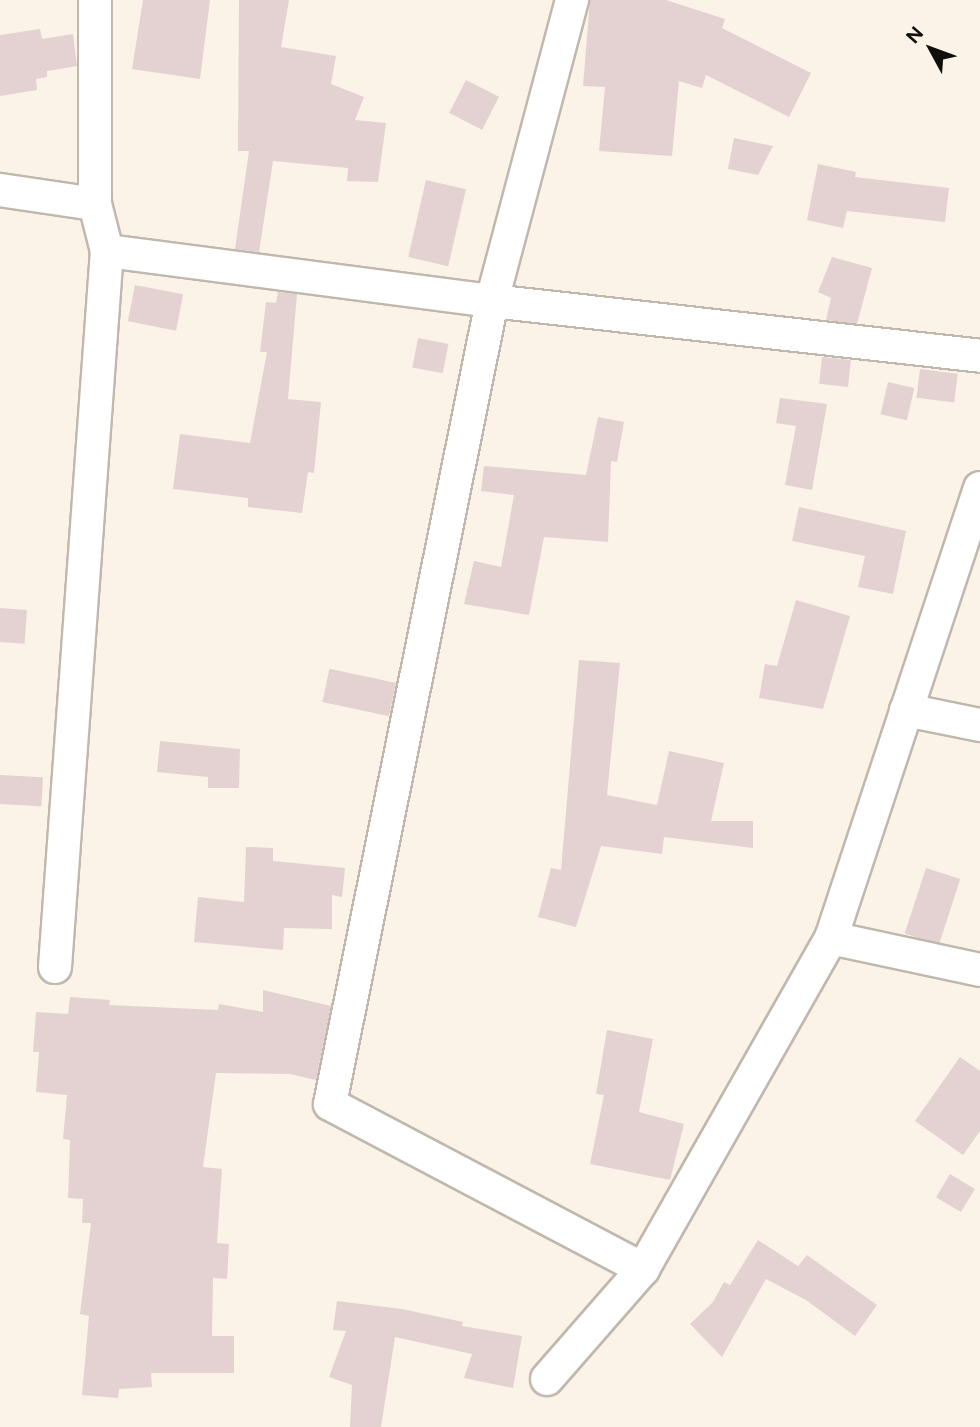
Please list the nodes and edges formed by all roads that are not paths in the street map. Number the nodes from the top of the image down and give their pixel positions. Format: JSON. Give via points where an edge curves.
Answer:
{"nodes":[{"id":1,"x":95,"y":0,"type":"edge"},
{"id":2,"x":572,"y":0,"type":"edge"},
{"id":3,"x":0,"y":190,"type":"edge"},
{"id":4,"x":95,"y":204,"type":"junction"},
{"id":5,"x":107,"y":251,"type":"junction"},
{"id":6,"x":492,"y":301,"type":"junction"},
{"id":7,"x":980,"y":356,"type":"edge"},
{"id":8,"x":980,"y":488,"type":"edge"},
{"id":9,"x":906,"y":710,"type":"junction"},
{"id":10,"x":980,"y":725,"type":"edge"},
{"id":11,"x":831,"y":938,"type":"junction"},
{"id":12,"x":55,"y":967,"type":"dead end"},
{"id":13,"x":980,"y":970,"type":"edge"},
{"id":14,"x":643,"y":1269,"type":"junction"},
{"id":15,"x":547,"y":1379,"type":"dead end"}],
"edges":[{"from":1,"to":4,"type":"street"},
{"from":2,"to":6,"type":"street"},
{"from":3,"to":4,"type":"street"},
{"from":4,"to":5,"type":"street"},
{"from":5,"to":6,"type":"street"},
{"from":5,"to":12,"type":"street"},
{"from":6,"to":7,"type":"street"},
{"from":6,"to":14,"type":"street","via":[[330,1104]]},
{"from":8,"to":9,"type":"street"},
{"from":9,"to":10,"type":"street"},
{"from":9,"to":11,"type":"street"},
{"from":11,"to":13,"type":"street"},
{"from":11,"to":14,"type":"street"},
{"from":14,"to":15,"type":"street"}]}
